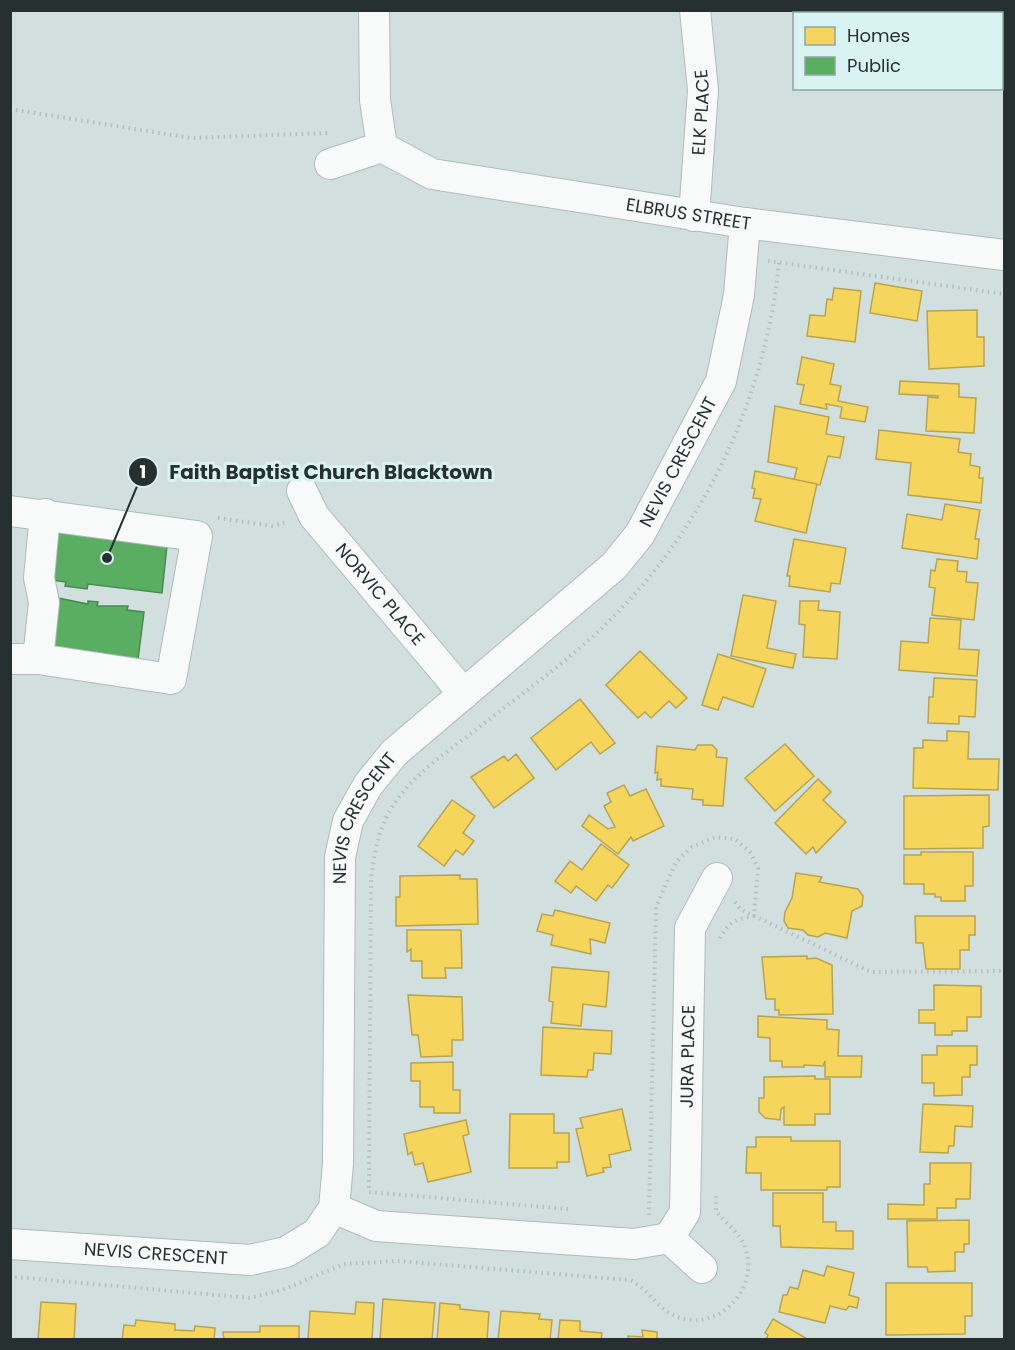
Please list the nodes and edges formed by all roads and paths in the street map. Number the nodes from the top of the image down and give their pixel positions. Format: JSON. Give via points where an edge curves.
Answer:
{"nodes":[{"id":1,"x":374,"y":10,"type":"edge"},
{"id":2,"x":695,"y":10,"type":"edge"},
{"id":3,"x":10,"y":109,"type":"edge"},
{"id":4,"x":333,"y":133,"type":"dead end"},
{"id":5,"x":382,"y":147,"type":"junction"},
{"id":6,"x":330,"y":164,"type":"dead end"},
{"id":7,"x":694,"y":216,"type":"junction"},
{"id":8,"x":746,"y":224,"type":"junction"},
{"id":9,"x":1005,"y":255,"type":"edge"},
{"id":10,"x":742,"y":257,"type":"junction"},
{"id":11,"x":779,"y":263,"type":"junction"},
{"id":12,"x":1005,"y":294,"type":"edge"},
{"id":13,"x":302,"y":491,"type":"dead end"},
{"id":14,"x":10,"y":511,"type":"edge"},
{"id":15,"x":45,"y":514,"type":"junction"},
{"id":16,"x":24,"y":659,"type":"edge"},
{"id":17,"x":464,"y":694,"type":"junction"},
{"id":18,"x":717,"y":878,"type":"joint"},
{"id":19,"x":754,"y":916,"type":"junction"},
{"id":20,"x":717,"y":944,"type":"dead end"},
{"id":21,"x":1005,"y":971,"type":"edge"},
{"id":22,"x":716,"y":1192,"type":"dead end"},
{"id":23,"x":334,"y":1208,"type":"junction"},
{"id":24,"x":579,"y":1210,"type":"dead end"},
{"id":25,"x":638,"y":1215,"type":"dead end"},
{"id":26,"x":669,"y":1238,"type":"junction"},
{"id":27,"x":10,"y":1244,"type":"edge"},
{"id":28,"x":702,"y":1268,"type":"dead end"},
{"id":29,"x":10,"y":1280,"type":"edge"}],
"edges":[{"from":1,"to":5,"type":"street","via":[[375,100]]},
{"from":2,"to":7,"type":"street","name":"ELK PLACE","via":[[703,90]]},
{"from":3,"to":4,"type":"path","via":[[191,138]]},
{"from":5,"to":6,"type":"street"},
{"from":5,"to":7,"type":"street","name":"ELBRUS STREET","via":[[432,174]]},
{"from":7,"to":8,"type":"street","name":"ELBRUS STREET"},
{"from":8,"to":9,"type":"street","name":"ELBRUS STREET"},
{"from":8,"to":10,"type":"street","name":"NEVIS CRESCENT"},
{"from":10,"to":11,"type":"path"},
{"from":10,"to":17,"type":"street","name":"NEVIS CRESCENT","via":[[739,295],[721,381],[640,534],[614,566]]},
{"from":11,"to":12,"type":"path"},
{"from":11,"to":24,"type":"path","via":[[776,298],[748,405],[733,444],[685,529],[606,624],[410,782],[382,827],[374,853],[369,1192]]},
{"from":13,"to":17,"type":"street","name":"NORVIC PLACE","via":[[314,516]]},
{"from":14,"to":15,"type":"street"},
{"from":15,"to":16,"type":"street","via":[[39,578],[44,602]]},
{"from":15,"to":16,"type":"street","via":[[196,536],[171,679]]},
{"from":17,"to":23,"type":"street","name":"NEVIS CRESCENT","via":[[394,753],[368,785],[348,821],[340,857],[338,904],[339,1164]]},
{"from":18,"to":19,"type":"path","via":[[740,909]]},
{"from":18,"to":26,"type":"street","name":"JURA PLACE","via":[[690,928],[685,1212]]},
{"from":19,"to":20,"type":"path","via":[[726,925]]},
{"from":19,"to":21,"type":"path","via":[[871,972]]},
{"from":19,"to":25,"type":"path","via":[[758,868],[750,852],[735,839],[714,837],[692,847],[676,862],[663,887],[654,924],[650,1216]]},
{"from":22,"to":29,"type":"path","via":[[716,1211],[746,1247],[749,1279],[725,1311],[705,1319],[681,1319],[661,1308],[642,1286],[630,1280],[397,1261],[344,1264],[282,1290],[250,1298],[15,1277]]},
{"from":23,"to":26,"type":"street","via":[[376,1226],[634,1244]]},
{"from":23,"to":27,"type":"street","name":"NEVIS CRESCENT","via":[[316,1233],[286,1252],[250,1260]]},
{"from":26,"to":28,"type":"street"}]}
